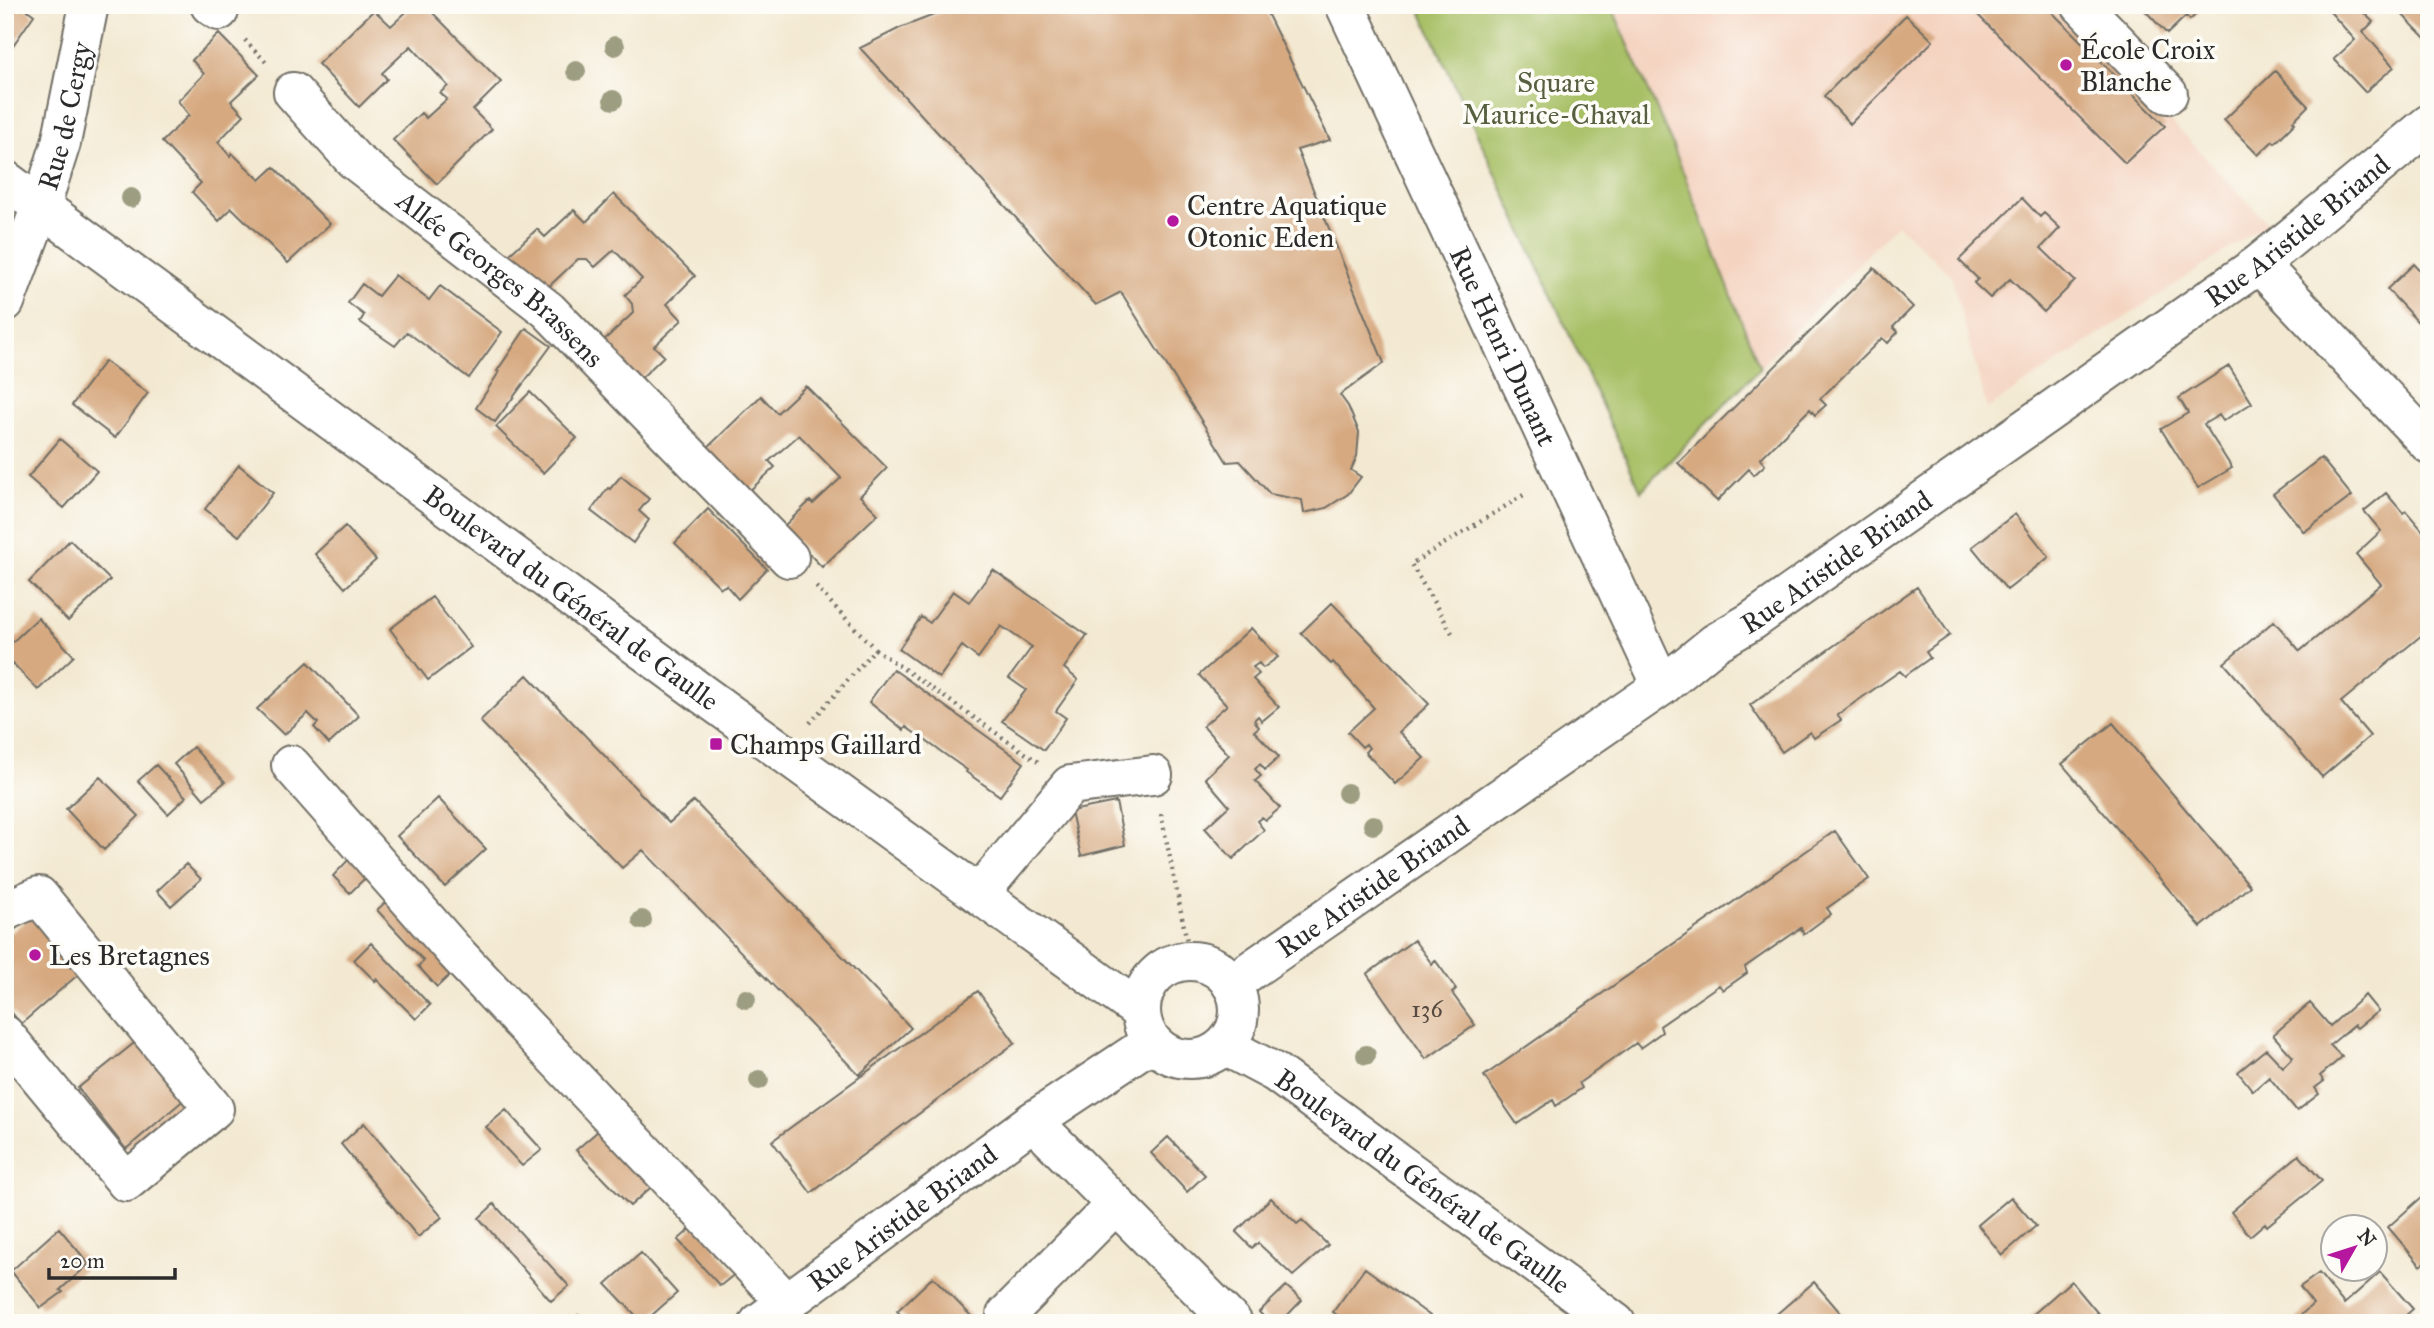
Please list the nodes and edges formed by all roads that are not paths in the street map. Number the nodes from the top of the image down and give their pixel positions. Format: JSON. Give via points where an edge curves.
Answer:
{"nodes":[{"id":1,"x":89,"y":5,"type":"edge"},
{"id":2,"x":1345,"y":5,"type":"edge"},
{"id":3,"x":2081,"y":5,"type":"edge"},
{"id":4,"x":293,"y":92,"type":"road end"},
{"id":5,"x":2168,"y":94,"type":"dead end"},
{"id":6,"x":2429,"y":124,"type":"edge"},
{"id":7,"x":5,"y":180,"type":"edge"},
{"id":8,"x":41,"y":206,"type":"junction"},
{"id":9,"x":2259,"y":264,"type":"junction"},
{"id":10,"x":5,"y":302,"type":"edge"},
{"id":11,"x":2429,"y":444,"type":"edge"},
{"id":12,"x":789,"y":558,"type":"road end"},
{"id":13,"x":1662,"y":686,"type":"junction"},
{"id":14,"x":291,"y":765,"type":"dead end"},
{"id":15,"x":1153,"y":775,"type":"road end"},
{"id":16,"x":979,"y":894,"type":"junction"},
{"id":17,"x":5,"y":911,"type":"edge"},
{"id":18,"x":1231,"y":984,"type":"junction"},
{"id":19,"x":1146,"y":1027,"type":"junction"},
{"id":20,"x":5,"y":1035,"type":"edge"},
{"id":21,"x":1225,"y":1046,"type":"junction"},
{"id":22,"x":1033,"y":1121,"type":"junction"},
{"id":23,"x":1116,"y":1204,"type":"junction"},
{"id":24,"x":773,"y":1313,"type":"edge"},
{"id":25,"x":1006,"y":1315,"type":"dead end"},
{"id":26,"x":1233,"y":1323,"type":"edge"},
{"id":27,"x":1616,"y":1323,"type":"edge"}],
"edges":[{"from":1,"to":8,"type":"street","name":"Rue de Cergy","via":[[61,143]]},
{"from":2,"to":13,"type":"street","name":"Rue Henri Dunant"},
{"from":3,"to":5,"type":"street"},
{"from":4,"to":12,"type":"street","name":"Allée Georges Brassens","via":[[354,160],[548,310]]},
{"from":6,"to":9,"type":"street","name":"Rue Aristide Briand"},
{"from":7,"to":8,"type":"street","name":"Boulevard du Général de Gaulle"},
{"from":8,"to":10,"type":"street","name":"Rue de Cergy"},
{"from":8,"to":16,"type":"street","name":"Boulevard du Général de Gaulle"},
{"from":9,"to":11,"type":"street"},
{"from":9,"to":13,"type":"street","name":"Rue Aristide Briand","via":[[1715,643]]},
{"from":13,"to":18,"type":"street","name":"Rue Aristide Briand"},
{"from":14,"to":24,"type":"street"},
{"from":15,"to":16,"type":"street","via":[[1070,785]]},
{"from":16,"to":19,"type":"street","name":"Boulevard du Général de Gaulle"},
{"from":17,"to":20,"type":"street","via":[[39,896],[214,1109],[127,1182]]},
{"from":18,"to":19,"type":"street","via":[[1207,964],[1175,963],[1161,970],[1143,995]]},
{"from":18,"to":21,"type":"street","via":[[1239,1016]]},
{"from":19,"to":21,"type":"street","via":[[1164,1053],[1179,1059],[1195,1060]]},
{"from":19,"to":22,"type":"street","name":"Rue Aristide Briand"},
{"from":21,"to":27,"type":"street","name":"Boulevard du Général de Gaulle","via":[[1276,1073]]},
{"from":22,"to":23,"type":"street"},
{"from":22,"to":24,"type":"street","name":"Rue Aristide Briand"},
{"from":23,"to":25,"type":"street"},
{"from":23,"to":26,"type":"street"}]}
